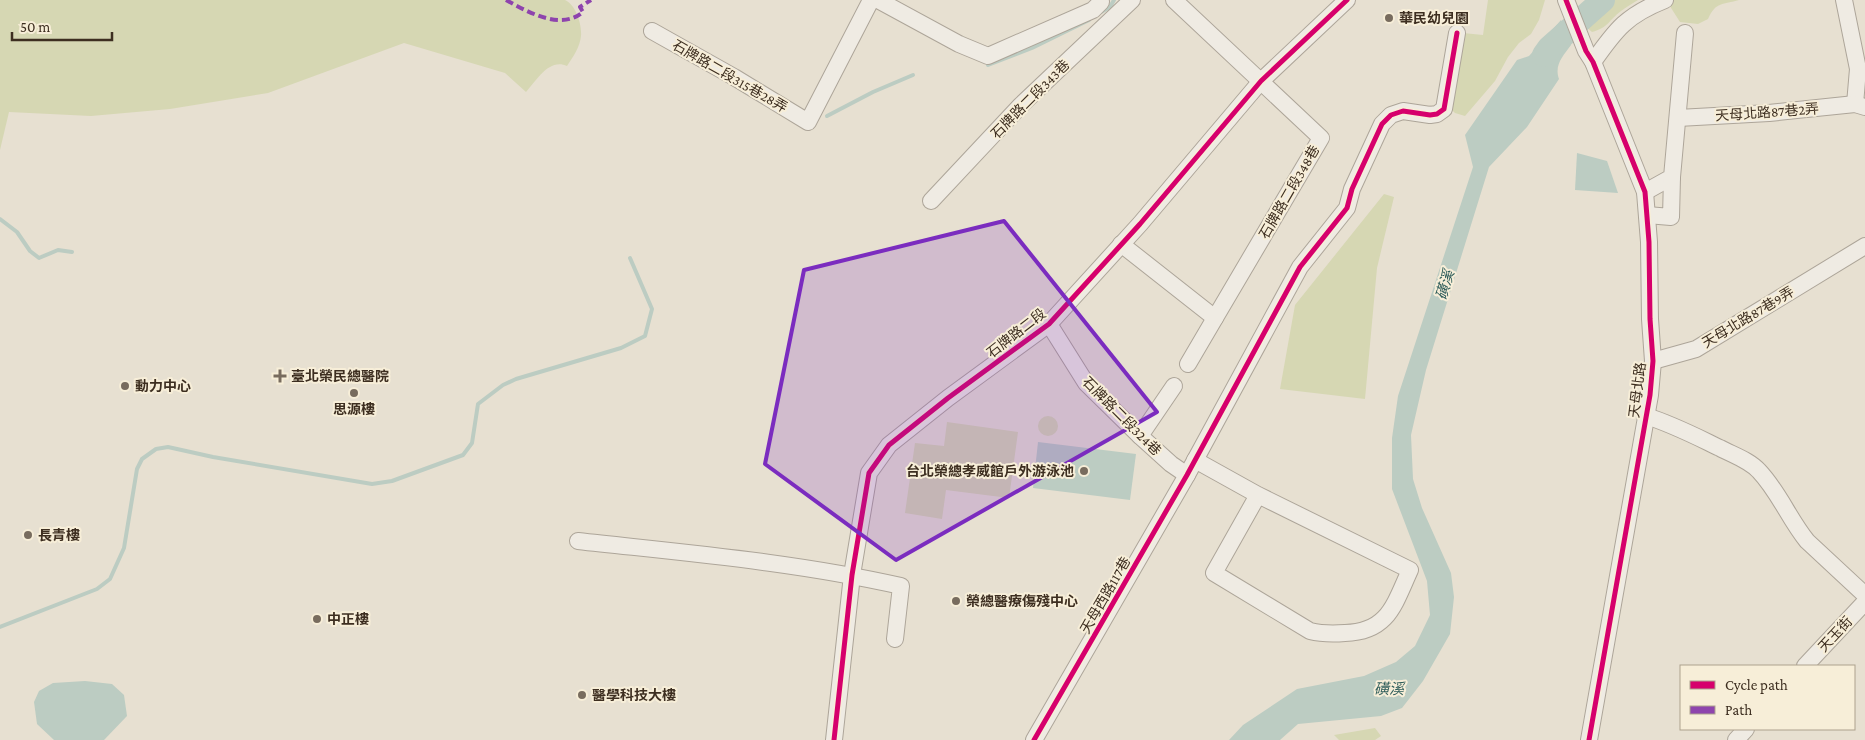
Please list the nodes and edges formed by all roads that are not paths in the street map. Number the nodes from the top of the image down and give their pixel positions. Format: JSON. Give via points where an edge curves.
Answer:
{"nodes":[{"id":1,"x":871,"y":0,"type":"edge"},
{"id":2,"x":878,"y":0,"type":"edge"},
{"id":3,"x":1132,"y":0,"type":"edge"},
{"id":4,"x":1174,"y":0,"type":"edge"},
{"id":5,"x":1347,"y":0,"type":"edge"},
{"id":6,"x":1566,"y":0,"type":"edge"},
{"id":7,"x":1665,"y":0,"type":"edge"},
{"id":8,"x":1844,"y":0,"type":"edge"},
{"id":9,"x":1101,"y":2,"type":"dead end"},
{"id":10,"x":652,"y":31,"type":"dead end"},
{"id":11,"x":1457,"y":32,"type":"dead end"},
{"id":12,"x":1685,"y":33,"type":"dead end"},
{"id":13,"x":1590,"y":56,"type":"junction"},
{"id":14,"x":1261,"y":81,"type":"junction"},
{"id":15,"x":1860,"y":105,"type":"edge"},
{"id":16,"x":1678,"y":118,"type":"junction"},
{"id":17,"x":1672,"y":177,"type":"junction"},
{"id":18,"x":1644,"y":192,"type":"junction"},
{"id":19,"x":931,"y":201,"type":"dead end"},
{"id":20,"x":1647,"y":215,"type":"junction"},
{"id":21,"x":1121,"y":244,"type":"junction"},
{"id":22,"x":1865,"y":246,"type":"edge"},
{"id":23,"x":1215,"y":318,"type":"junction"},
{"id":24,"x":1049,"y":324,"type":"junction"},
{"id":25,"x":1653,"y":361,"type":"junction"},
{"id":26,"x":1188,"y":364,"type":"dead end"},
{"id":27,"x":1174,"y":386,"type":"dead end"},
{"id":28,"x":1646,"y":416,"type":"junction"},
{"id":29,"x":1140,"y":436,"type":"junction"},
{"id":30,"x":1195,"y":460,"type":"junction"},
{"id":31,"x":1187,"y":475,"type":"junction"},
{"id":32,"x":1258,"y":495,"type":"junction"},
{"id":33,"x":578,"y":541,"type":"dead end"},
{"id":34,"x":852,"y":575,"type":"junction"},
{"id":35,"x":1865,"y":595,"type":"edge"},
{"id":36,"x":1865,"y":602,"type":"edge"},
{"id":37,"x":895,"y":639,"type":"dead end"},
{"id":38,"x":1806,"y":665,"type":"edge"},
{"id":39,"x":1745,"y":730,"type":"edge"},
{"id":40,"x":834,"y":740,"type":"edge"},
{"id":41,"x":1034,"y":740,"type":"edge"},
{"id":42,"x":1589,"y":740,"type":"edge"},
{"id":43,"x":1736,"y":740,"type":"edge"}],
"edges":[{"from":1,"to":10,"type":"street","name":"石牌路二段315巷28弄","via":[[808,122]]},
{"from":2,"to":9,"type":"street","via":[[988,56],[1094,10]]},
{"from":3,"to":19,"type":"street","name":"石牌路二段343巷","via":[[1021,105]]},
{"from":4,"to":14,"type":"street"},
{"from":5,"to":14,"type":"street","name":"石牌路二段"},
{"from":6,"to":13,"type":"street","name":"天母北路"},
{"from":7,"to":13,"type":"street","via":[[1629,18]]},
{"from":8,"to":15,"type":"street","via":[[1858,69]]},
{"from":11,"to":30,"type":"street","name":"天母西路117巷","via":[[1444,108],[1430,115],[1403,111],[1391,115],[1382,124],[1352,189],[1347,208],[1300,267]]},
{"from":12,"to":16,"type":"street"},
{"from":13,"to":18,"type":"street","name":"天母北路"},
{"from":14,"to":21,"type":"street","name":"石牌路二段"},
{"from":14,"to":23,"type":"street","name":"石牌路二段348巷","via":[[1321,138]]},
{"from":15,"to":16,"type":"street","name":"天母北路87巷2弄"},
{"from":16,"to":17,"type":"street"},
{"from":17,"to":18,"type":"street"},
{"from":17,"to":20,"type":"street","via":[[1671,217]]},
{"from":18,"to":20,"type":"street","name":"天母北路"},
{"from":20,"to":25,"type":"street","name":"天母北路"},
{"from":21,"to":23,"type":"street"},
{"from":21,"to":24,"type":"street","name":"石牌路二段"},
{"from":22,"to":25,"type":"street","name":"天母北路87巷9弄","via":[[1696,349]]},
{"from":23,"to":26,"type":"street"},
{"from":24,"to":29,"type":"street","name":"石牌路二段324巷","via":[[1086,383]]},
{"from":24,"to":34,"type":"street","name":"石牌路二段","via":[[888,445],[869,473]]},
{"from":25,"to":28,"type":"street","name":"天母北路"},
{"from":27,"to":29,"type":"street"},
{"from":28,"to":35,"type":"street","via":[[1676,427],[1759,470],[1799,531]]},
{"from":28,"to":42,"type":"street","name":"天母北路"},
{"from":29,"to":31,"type":"street","name":"石牌路二段324巷"},
{"from":30,"to":31,"type":"street","name":"天母西路117巷"},
{"from":30,"to":32,"type":"street"},
{"from":31,"to":41,"type":"street","name":"天母西路117巷"},
{"from":32,"to":32,"type":"street","via":[[1214,573],[1320,634],[1360,633],[1382,621],[1392,609],[1410,570]]},
{"from":33,"to":34,"type":"street"},
{"from":34,"to":37,"type":"street","via":[[901,586]]},
{"from":34,"to":40,"type":"street","name":"石牌路二段"},
{"from":36,"to":38,"type":"street","name":"天玉街"},
{"from":39,"to":43,"type":"street"}]}
